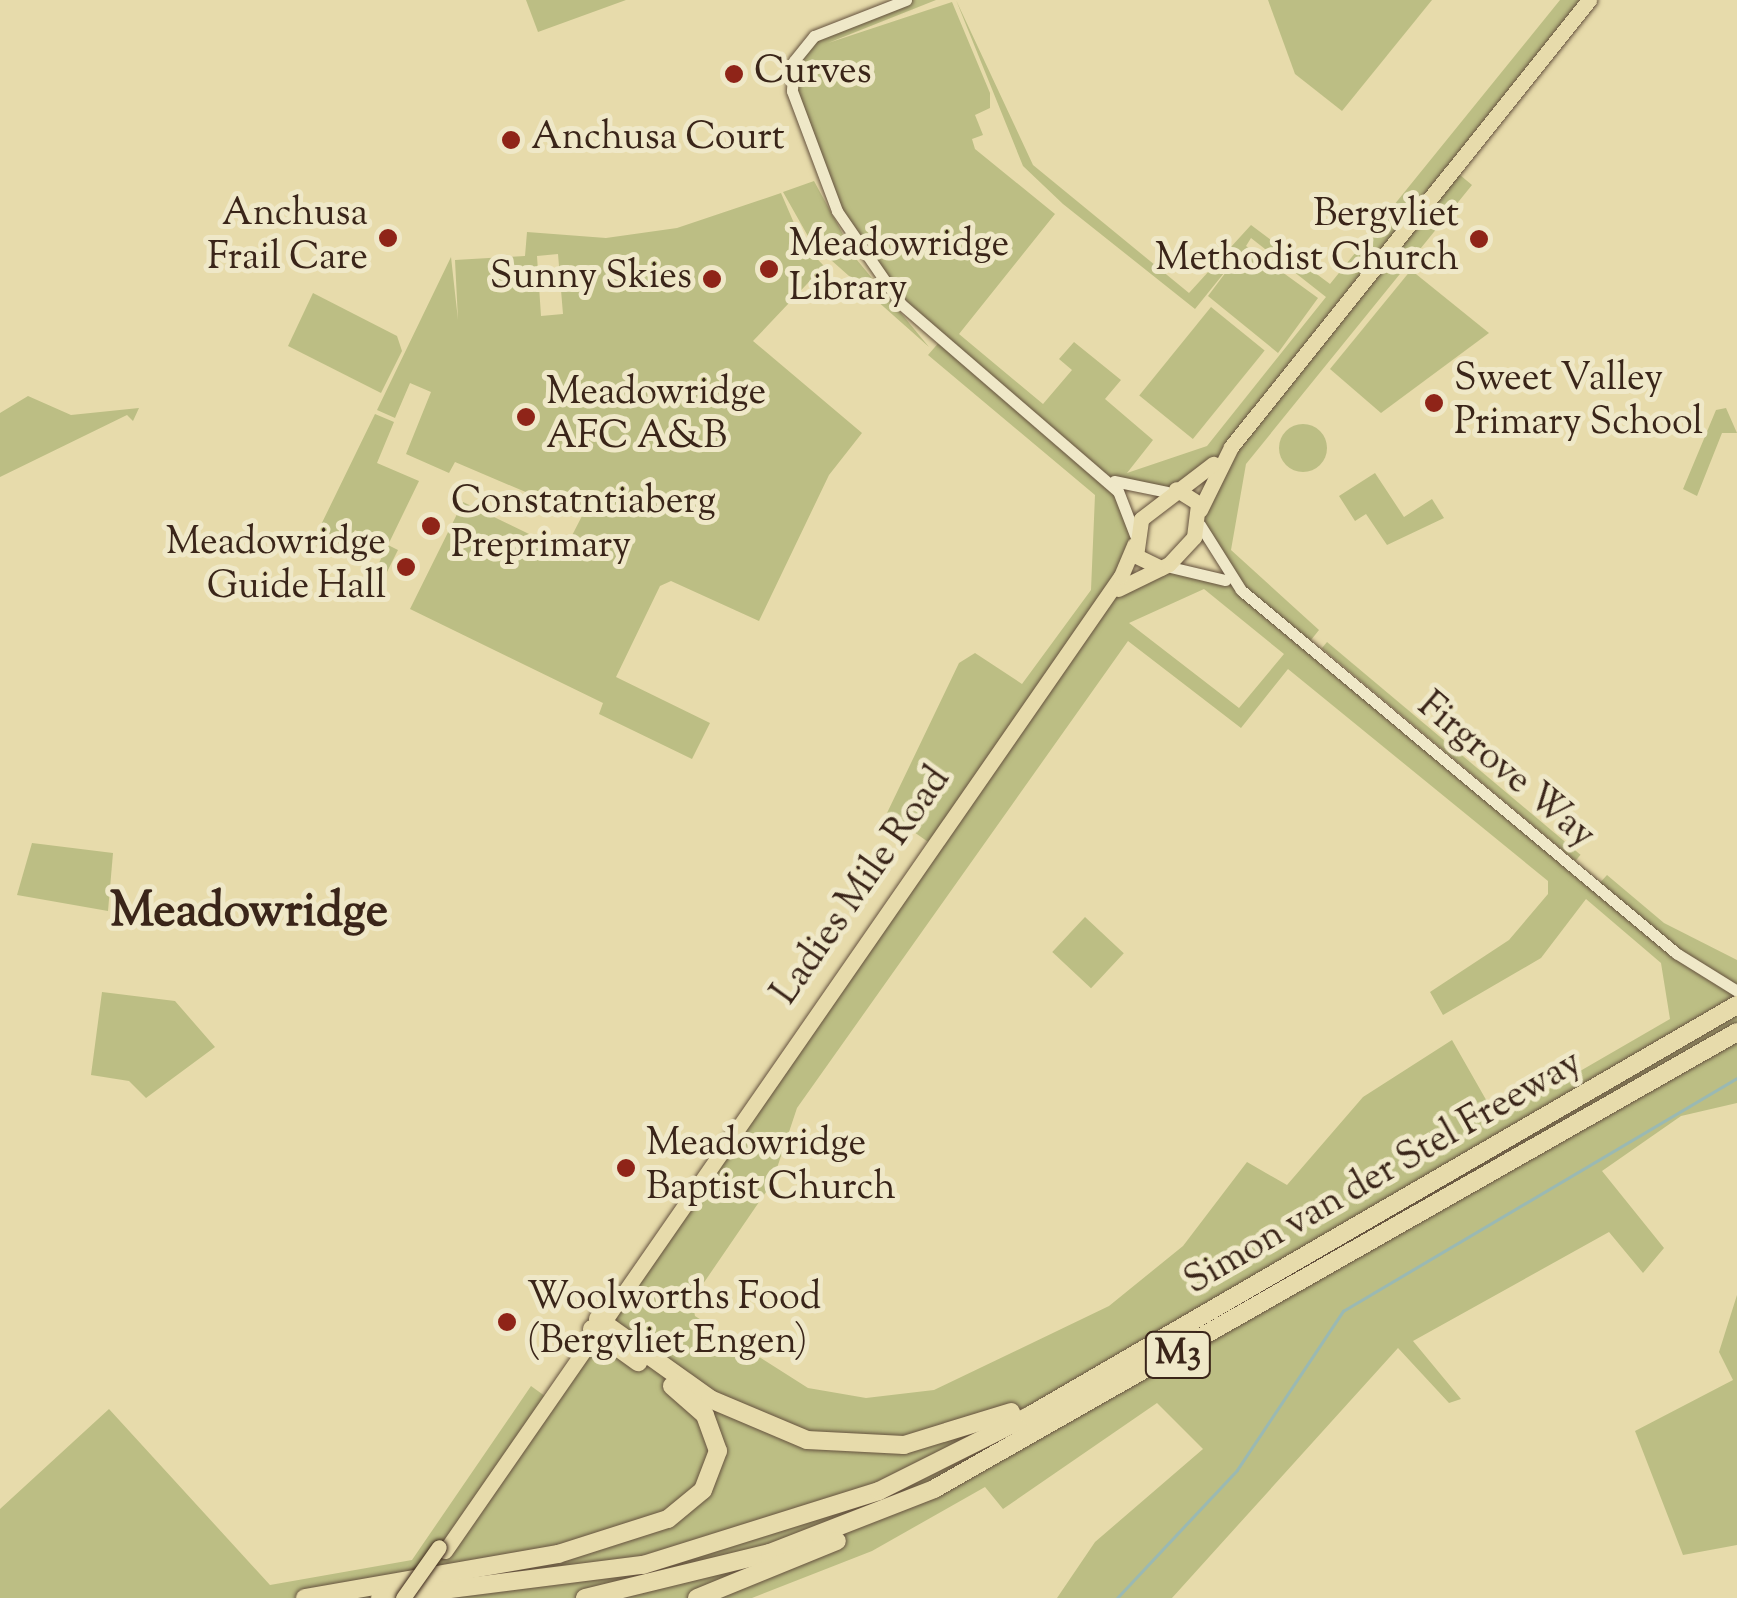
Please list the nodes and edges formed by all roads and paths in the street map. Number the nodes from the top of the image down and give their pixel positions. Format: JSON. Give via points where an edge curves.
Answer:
{"nodes":[{"id":1,"x":906,"y":0,"type":"edge"},
{"id":2,"x":1590,"y":0,"type":"edge"},
{"id":3,"x":1231,"y":446,"type":"junction"},
{"id":4,"x":1102,"y":474,"type":"junction"},
{"id":5,"x":1171,"y":491,"type":"junction"},
{"id":6,"x":1200,"y":515,"type":"junction"},
{"id":7,"x":1134,"y":540,"type":"junction"},
{"id":8,"x":1163,"y":567,"type":"junction"},
{"id":9,"x":1241,"y":590,"type":"junction"},
{"id":10,"x":1100,"y":606,"type":"junction"},
{"id":11,"x":1737,"y":990,"type":"edge"},
{"id":12,"x":1737,"y":1006,"type":"edge"},
{"id":13,"x":1737,"y":1032,"type":"edge"},
{"id":14,"x":1199,"y":1317,"type":"junction"},
{"id":15,"x":599,"y":1327,"type":"junction"},
{"id":16,"x":934,"y":1490,"type":"junction"},
{"id":17,"x":442,"y":1549,"type":"junction"},
{"id":18,"x":305,"y":1598,"type":"edge"},
{"id":19,"x":380,"y":1598,"type":"edge"},
{"id":20,"x":403,"y":1598,"type":"edge"},
{"id":21,"x":412,"y":1598,"type":"edge"},
{"id":22,"x":585,"y":1598,"type":"edge"},
{"id":23,"x":698,"y":1598,"type":"edge"}],
"edges":[{"from":1,"to":4,"type":"street","via":[[820,33],[794,61],[792,91],[837,212],[900,304]]},
{"from":2,"to":3,"type":"main road"},
{"from":3,"to":5,"type":"main road"},
{"from":3,"to":6,"type":"main road"},
{"from":4,"to":5,"type":"street"},
{"from":4,"to":7,"type":"street","via":[[1125,502]]},
{"from":5,"to":6,"type":"main road"},
{"from":5,"to":7,"type":"main road","name":"Ladies Mile Road"},
{"from":6,"to":8,"type":"main road"},
{"from":6,"to":9,"type":"street","name":"Firgrove Way","via":[[1210,553]]},
{"from":7,"to":8,"type":"main road","via":[[1142,564]]},
{"from":7,"to":10,"type":"main road","name":"Ladies Mile Road"},
{"from":8,"to":9,"type":"street","name":"Firgrove Way","via":[[1203,569]]},
{"from":8,"to":10,"type":"main road","name":"Ladies Mile Road"},
{"from":9,"to":11,"type":"street","name":"Firgrove Way","via":[[1712,978]]},
{"from":10,"to":15,"type":"main road","name":"Ladies Mile Road"},
{"from":12,"to":14,"type":"highway","name":"Simon van der Stel Freeway","number":"M3"},
{"from":13,"to":16,"type":"highway","name":"Simon van der Stel Freeway","number":"M3"},
{"from":14,"to":15,"type":"highway","via":[[980,1427],[867,1447],[750,1421]]},
{"from":14,"to":19,"type":"highway","name":"Simon van der Stel Freeway","number":"M3","via":[[976,1444],[807,1518],[626,1568]]},
{"from":15,"to":17,"type":"main road","name":"Ladies Mile Road"},
{"from":15,"to":18,"type":"highway","via":[[713,1427],[717,1462],[694,1500],[654,1527],[598,1545]]},
{"from":16,"to":22,"type":"highway","name":"Simon van der Stel Freeway","number":"M3","via":[[770,1553]]},
{"from":16,"to":23,"type":"highway"},
{"from":17,"to":20,"type":"main road","name":"Ladies Mile Road","bridge":true},
{"from":17,"to":21,"type":"main road","name":"Ladies Mile Road","bridge":true}]}
